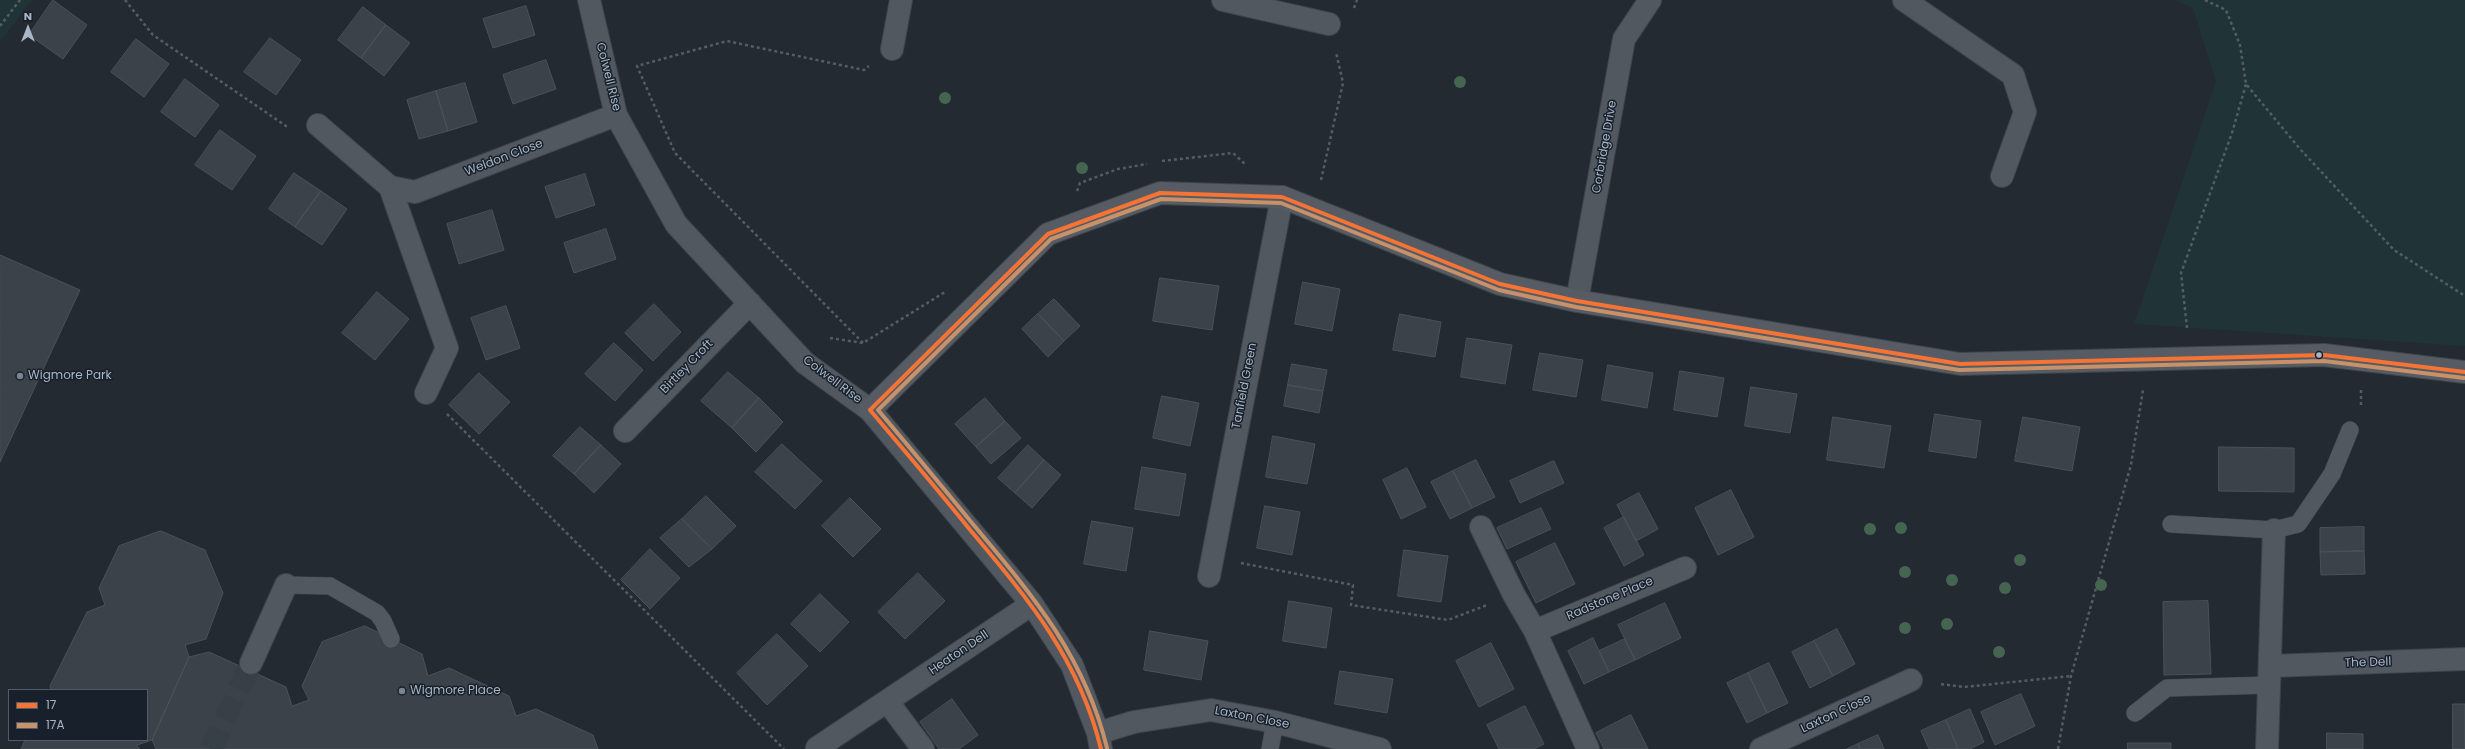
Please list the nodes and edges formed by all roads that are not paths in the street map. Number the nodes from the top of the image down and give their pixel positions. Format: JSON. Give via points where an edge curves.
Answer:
{"nodes":[{"id":1,"x":589,"y":0,"type":"edge"},
{"id":2,"x":901,"y":0,"type":"edge"},
{"id":3,"x":1223,"y":0,"type":"edge"},
{"id":4,"x":1650,"y":0,"type":"edge"},
{"id":5,"x":1904,"y":0,"type":"edge"},
{"id":6,"x":1329,"y":24,"type":"road end"},
{"id":7,"x":892,"y":49,"type":"road end"},
{"id":8,"x":616,"y":115,"type":"junction"},
{"id":9,"x":318,"y":124,"type":"road end"},
{"id":10,"x":2002,"y":176,"type":"dead end"},
{"id":11,"x":390,"y":187,"type":"junction"},
{"id":12,"x":1282,"y":197,"type":"junction"},
{"id":13,"x":1577,"y":301,"type":"junction"},
{"id":14,"x":750,"y":303,"type":"junction"},
{"id":15,"x":2465,"y":372,"type":"edge"},
{"id":16,"x":426,"y":392,"type":"road end"},
{"id":17,"x":870,"y":410,"type":"junction"},
{"id":18,"x":2350,"y":430,"type":"dead end"},
{"id":19,"x":625,"y":431,"type":"dead end"},
{"id":20,"x":2171,"y":524,"type":"dead end"},
{"id":21,"x":1481,"y":527,"type":"dead end"},
{"id":22,"x":2274,"y":530,"type":"junction"},
{"id":23,"x":1211,"y":566,"type":"road end"},
{"id":24,"x":1685,"y":568,"type":"dead end"},
{"id":25,"x":286,"y":585,"type":"joint"},
{"id":26,"x":1032,"y":604,"type":"junction"},
{"id":27,"x":1534,"y":631,"type":"junction"},
{"id":28,"x":391,"y":639,"type":"dead end"},
{"id":29,"x":2465,"y":659,"type":"edge"},
{"id":30,"x":251,"y":664,"type":"tunnel mouth"},
{"id":31,"x":2270,"y":676,"type":"junction"},
{"id":32,"x":1911,"y":680,"type":"road end"},
{"id":33,"x":887,"y":701,"type":"junction"},
{"id":34,"x":2135,"y":713,"type":"dead end"},
{"id":35,"x":1275,"y":722,"type":"junction"},
{"id":36,"x":1100,"y":741,"type":"edge"},
{"id":37,"x":817,"y":748,"type":"edge"},
{"id":38,"x":923,"y":749,"type":"edge"},
{"id":39,"x":1270,"y":749,"type":"edge"},
{"id":40,"x":1380,"y":749,"type":"edge"},
{"id":41,"x":1588,"y":749,"type":"edge"},
{"id":42,"x":1761,"y":749,"type":"edge"},
{"id":43,"x":2267,"y":749,"type":"edge"}],
"edges":[{"from":1,"to":8,"type":"street","name":"Colwell Rise"},
{"from":2,"to":7,"type":"street"},
{"from":3,"to":6,"type":"street"},
{"from":4,"to":13,"type":"street","name":"Corbridge Drive","via":[[1624,39]]},
{"from":5,"to":10,"type":"street","via":[[2013,75],[2025,112]]},
{"from":8,"to":11,"type":"street","name":"Weldon Close","via":[[416,192]]},
{"from":8,"to":14,"type":"street","name":"Colwell Rise","via":[[676,224]]},
{"from":9,"to":11,"type":"street"},
{"from":11,"to":16,"type":"street","via":[[447,348]]},
{"from":12,"to":13,"type":"street","via":[[1500,284]]},
{"from":12,"to":17,"type":"street","via":[[1160,193],[1048,234]]},
{"from":12,"to":23,"type":"street","name":"Tanfield Green"},
{"from":13,"to":15,"type":"street","via":[[1960,364],[2324,356]]},
{"from":14,"to":17,"type":"street","name":"Colwell Rise","via":[[805,362]]},
{"from":14,"to":19,"type":"street","name":"Birtley Croft"},
{"from":17,"to":26,"type":"street","name":"Colwell Rise"},
{"from":18,"to":22,"type":"lane","via":[[2332,474],[2298,524]]},
{"from":20,"to":22,"type":"lane"},
{"from":21,"to":27,"type":"street"},
{"from":22,"to":31,"type":"street"},
{"from":24,"to":27,"type":"street","name":"Radstone Place"},
{"from":25,"to":28,"type":"lane","via":[[330,586],[377,613],[384,621]]},
{"from":25,"to":30,"type":"street"},
{"from":26,"to":33,"type":"street","name":"Heaton Dell"},
{"from":26,"to":36,"type":"street","name":"Colwell Rise","via":[[1072,665]]},
{"from":27,"to":41,"type":"street"},
{"from":29,"to":31,"type":"street","name":"The Dell"},
{"from":31,"to":34,"type":"lane","via":[[2167,688]]},
{"from":31,"to":43,"type":"street"},
{"from":32,"to":42,"type":"street","name":"Laxton Close"},
{"from":33,"to":37,"type":"street","name":"Heaton Dell"},
{"from":33,"to":38,"type":"street"},
{"from":35,"to":36,"type":"street","name":"Laxton Close","via":[[1210,710],[1134,722]]},
{"from":35,"to":39,"type":"lane"},
{"from":35,"to":40,"type":"street","name":"Laxton Close"}]}
